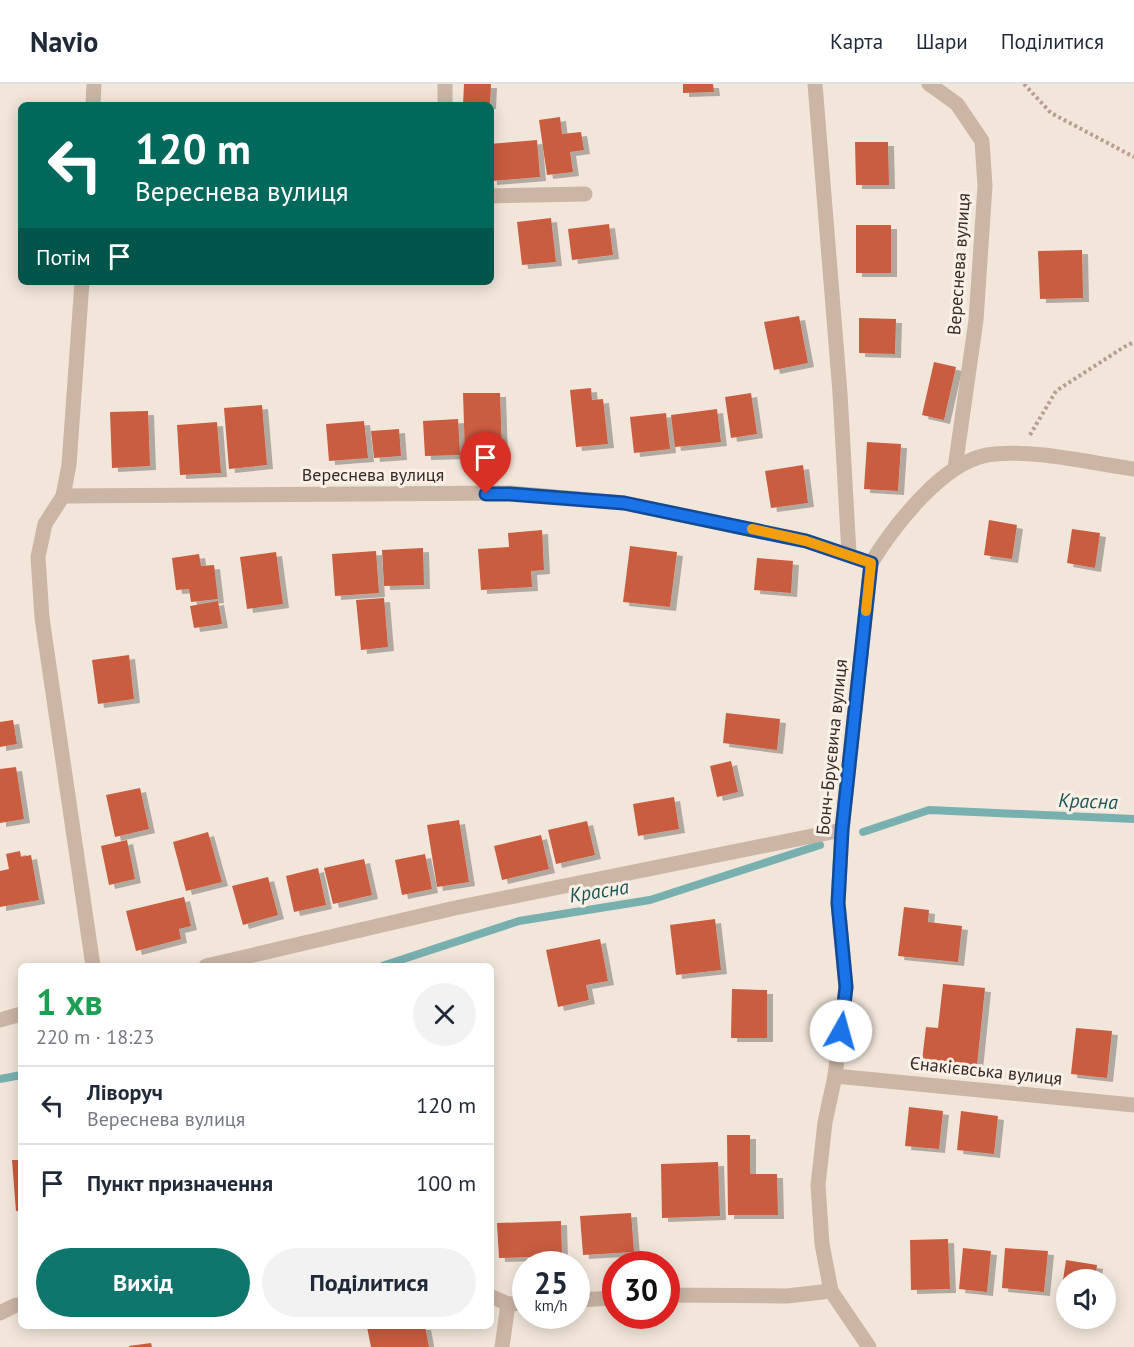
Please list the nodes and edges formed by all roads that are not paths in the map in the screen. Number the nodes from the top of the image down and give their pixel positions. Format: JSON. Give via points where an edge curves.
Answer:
{"nodes":[{"id":1,"x":93,"y":84,"type":"edge"},
{"id":2,"x":445,"y":84,"type":"edge"},
{"id":3,"x":815,"y":84,"type":"edge"},
{"id":4,"x":929,"y":84,"type":"edge"},
{"id":5,"x":93,"y":102,"type":"edge"},
{"id":6,"x":445,"y":102,"type":"edge"},
{"id":7,"x":585,"y":194,"type":"dead end"},
{"id":8,"x":494,"y":196,"type":"edge"},
{"id":9,"x":82,"y":285,"type":"edge"},
{"id":10,"x":955,"y":468,"type":"junction"},
{"id":11,"x":1134,"y":469,"type":"edge"},
{"id":12,"x":63,"y":496,"type":"junction"},
{"id":13,"x":849,"y":554,"type":"junction"},
{"id":14,"x":871,"y":563,"type":"junction"},
{"id":15,"x":842,"y":830,"type":"junction"},
{"id":16,"x":93,"y":963,"type":"edge"},
{"id":17,"x":219,"y":963,"type":"edge"},
{"id":18,"x":18,"y":1015,"type":"edge"},
{"id":19,"x":0,"y":1020,"type":"edge"},
{"id":20,"x":835,"y":1076,"type":"junction"},
{"id":21,"x":1134,"y":1105,"type":"edge"},
{"id":22,"x":831,"y":1291,"type":"junction"},
{"id":23,"x":680,"y":1295,"type":"edge"},
{"id":24,"x":494,"y":1298,"type":"edge"},
{"id":25,"x":508,"y":1304,"type":"junction"},
{"id":26,"x":512,"y":1304,"type":"edge"},
{"id":27,"x":18,"y":1305,"type":"edge"},
{"id":28,"x":0,"y":1313,"type":"edge"},
{"id":29,"x":502,"y":1347,"type":"edge"},
{"id":30,"x":869,"y":1347,"type":"edge"}],
"edges":[{"from":1,"to":5,"type":"street"},
{"from":2,"to":6,"type":"street"},
{"from":3,"to":13,"type":"street"},
{"from":4,"to":10,"type":"street","name":"Вереснева вулиця","via":[[957,104],[982,141],[985,186],[976,321]]},
{"from":7,"to":8,"type":"street"},
{"from":9,"to":12,"type":"street","via":[[69,465]]},
{"from":10,"to":11,"type":"street","via":[[985,455],[1020,453]]},
{"from":10,"to":14,"type":"street","via":[[887,536]]},
{"from":12,"to":13,"type":"street","name":"Вереснева вулиця","via":[[510,494],[624,503],[806,541]]},
{"from":12,"to":16,"type":"street","via":[[45,524],[38,557],[42,618]]},
{"from":13,"to":14,"type":"street","name":"Вереснева вулиця"},
{"from":14,"to":15,"type":"street","name":"Бонч-Бруєвича вулиця"},
{"from":15,"to":17,"type":"street","via":[[455,908]]},
{"from":15,"to":20,"type":"street","name":"Бонч-Бруєвича вулиця","via":[[838,903],[846,987]]},
{"from":18,"to":19,"type":"street"},
{"from":20,"to":21,"type":"street","name":"Єнакієвська вулиця"},
{"from":20,"to":22,"type":"street","name":"Бонч-Бруєвича вулиця","via":[[818,1185],[822,1244]]},
{"from":22,"to":23,"type":"street","via":[[787,1296]]},
{"from":22,"to":30,"type":"street","name":"Бонч-Бруєвича вулиця"},
{"from":24,"to":25,"type":"street"},
{"from":25,"to":26,"type":"street"},
{"from":25,"to":29,"type":"street"},
{"from":27,"to":28,"type":"street"}]}
